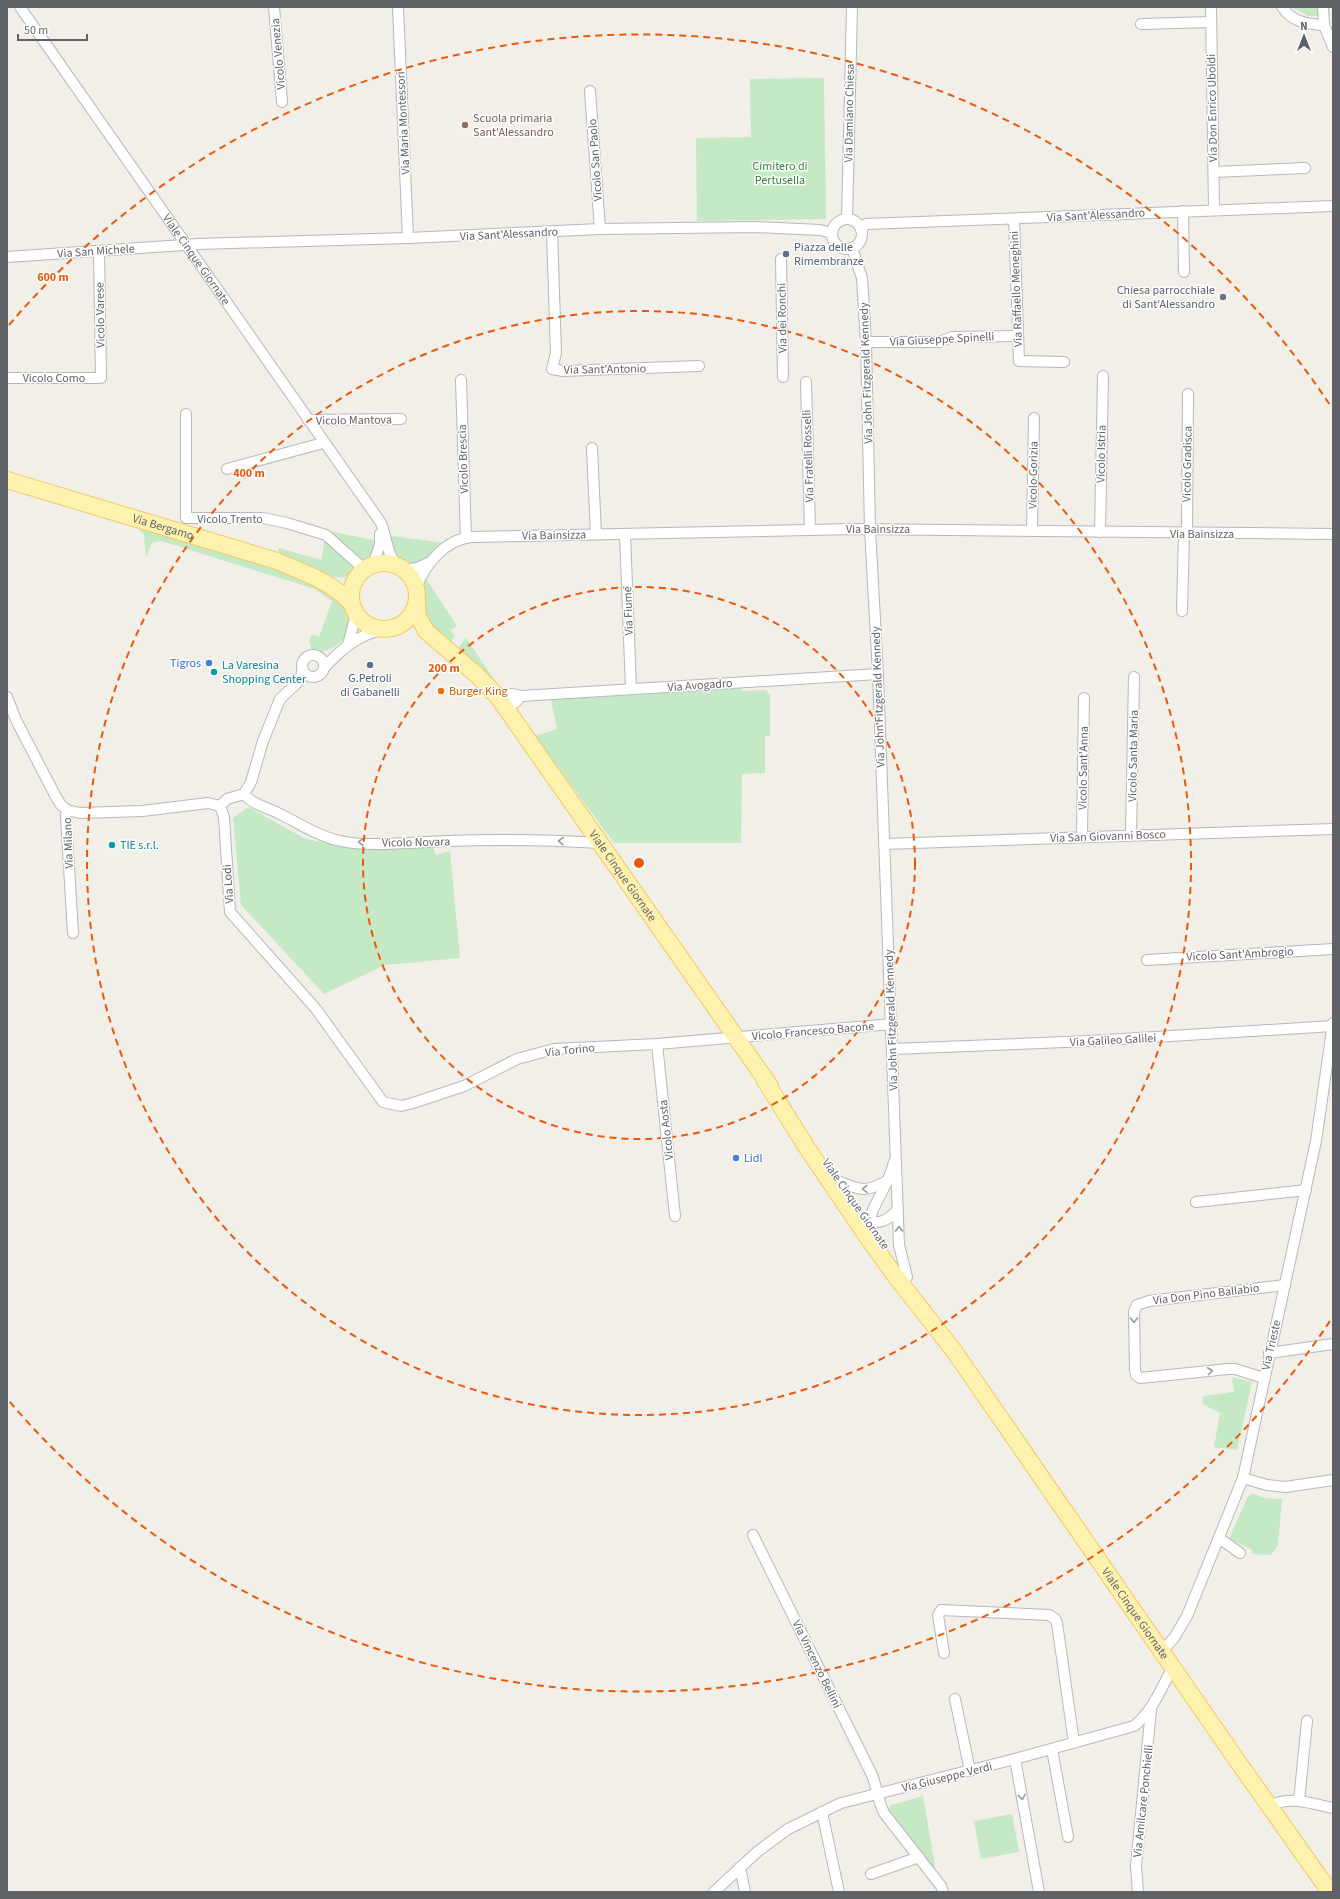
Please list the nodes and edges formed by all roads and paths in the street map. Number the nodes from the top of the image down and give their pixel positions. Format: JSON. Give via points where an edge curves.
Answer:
{"nodes":[{"id":1,"x":20,"y":7,"type":"edge"},
{"id":2,"x":274,"y":7,"type":"edge"},
{"id":3,"x":398,"y":7,"type":"edge"},
{"id":4,"x":852,"y":7,"type":"edge"},
{"id":5,"x":1210,"y":7,"type":"edge"},
{"id":6,"x":1282,"y":7,"type":"edge"},
{"id":7,"x":1323,"y":7,"type":"edge"},
{"id":8,"x":1210,"y":22,"type":"junction"},
{"id":9,"x":1141,"y":24,"type":"dead end"},
{"id":10,"x":1324,"y":25,"type":"junction"},
{"id":11,"x":1333,"y":48,"type":"edge"},
{"id":12,"x":590,"y":91,"type":"dead end"},
{"id":13,"x":282,"y":102,"type":"dead end"},
{"id":14,"x":1305,"y":168,"type":"dead end"},
{"id":15,"x":1214,"y":172,"type":"junction"},
{"id":16,"x":1333,"y":206,"type":"edge"},
{"id":17,"x":1214,"y":210,"type":"junction"},
{"id":18,"x":1183,"y":211,"type":"junction"},
{"id":19,"x":847,"y":219,"type":"junction"},
{"id":20,"x":1014,"y":219,"type":"junction"},
{"id":21,"x":600,"y":229,"type":"junction"},
{"id":22,"x":861,"y":229,"type":"junction"},
{"id":23,"x":552,"y":232,"type":"junction"},
{"id":24,"x":832,"y":233,"type":"junction"},
{"id":25,"x":408,"y":238,"type":"junction"},
{"id":26,"x":185,"y":246,"type":"junction"},
{"id":27,"x":852,"y":248,"type":"junction"},
{"id":28,"x":99,"y":251,"type":"junction"},
{"id":29,"x":7,"y":256,"type":"edge"},
{"id":30,"x":781,"y":259,"type":"dead end"},
{"id":31,"x":1184,"y":272,"type":"dead end"},
{"id":32,"x":1018,"y":336,"type":"junction"},
{"id":33,"x":866,"y":342,"type":"junction"},
{"id":34,"x":1064,"y":362,"type":"dead end"},
{"id":35,"x":700,"y":366,"type":"dead end"},
{"id":36,"x":1103,"y":376,"type":"dead end"},
{"id":37,"x":783,"y":377,"type":"dead end"},
{"id":38,"x":7,"y":378,"type":"edge"},
{"id":39,"x":101,"y":378,"type":"joint"},
{"id":40,"x":460,"y":380,"type":"dead end"},
{"id":41,"x":806,"y":382,"type":"dead end"},
{"id":42,"x":1188,"y":394,"type":"dead end"},
{"id":43,"x":186,"y":414,"type":"dead end"},
{"id":44,"x":1034,"y":418,"type":"dead end"},
{"id":45,"x":401,"y":419,"type":"dead end"},
{"id":46,"x":308,"y":420,"type":"junction"},
{"id":47,"x":323,"y":443,"type":"junction"},
{"id":48,"x":592,"y":448,"type":"dead end"},
{"id":49,"x":227,"y":469,"type":"dead end"},
{"id":50,"x":7,"y":480,"type":"edge"},
{"id":51,"x":372,"y":514,"type":"junction"},
{"id":52,"x":870,"y":529,"type":"junction"},
{"id":53,"x":810,"y":530,"type":"junction"},
{"id":54,"x":1032,"y":531,"type":"junction"},
{"id":55,"x":1100,"y":532,"type":"junction"},
{"id":56,"x":596,"y":534,"type":"junction"},
{"id":57,"x":625,"y":534,"type":"junction"},
{"id":58,"x":1185,"y":534,"type":"junction"},
{"id":59,"x":1333,"y":534,"type":"edge"},
{"id":60,"x":466,"y":538,"type":"junction"},
{"id":61,"x":430,"y":562,"type":"junction"},
{"id":62,"x":401,"y":568,"type":"junction"},
{"id":63,"x":365,"y":569,"type":"junction"},
{"id":64,"x":317,"y":578,"type":"junction"},
{"id":65,"x":416,"y":594,"type":"junction"},
{"id":66,"x":353,"y":608,"type":"junction"},
{"id":67,"x":1182,"y":611,"type":"dead end"},
{"id":68,"x":390,"y":628,"type":"junction"},
{"id":69,"x":348,"y":644,"type":"junction"},
{"id":70,"x":338,"y":653,"type":"junction"},
{"id":71,"x":317,"y":656,"type":"junction"},
{"id":72,"x":324,"y":668,"type":"junction"},
{"id":73,"x":302,"y":670,"type":"junction"},
{"id":74,"x":878,"y":674,"type":"junction"},
{"id":75,"x":478,"y":676,"type":"junction"},
{"id":76,"x":316,"y":677,"type":"junction"},
{"id":77,"x":1134,"y":677,"type":"dead end"},
{"id":78,"x":293,"y":687,"type":"junction"},
{"id":79,"x":631,"y":689,"type":"junction"},
{"id":80,"x":7,"y":697,"type":"edge"},
{"id":81,"x":1084,"y":698,"type":"dead end"},
{"id":82,"x":501,"y":702,"type":"junction"},
{"id":83,"x":244,"y":794,"type":"junction"},
{"id":84,"x":220,"y":806,"type":"junction"},
{"id":85,"x":67,"y":810,"type":"junction"},
{"id":86,"x":1333,"y":829,"type":"edge"},
{"id":87,"x":1131,"y":835,"type":"junction"},
{"id":88,"x":1082,"y":837,"type":"junction"},
{"id":89,"x":600,"y":843,"type":"junction"},
{"id":90,"x":884,"y":844,"type":"junction"},
{"id":91,"x":73,"y":933,"type":"dead end"},
{"id":92,"x":1333,"y":949,"type":"edge"},
{"id":93,"x":1146,"y":960,"type":"dead end"},
{"id":94,"x":892,"y":1024,"type":"junction"},
{"id":95,"x":1333,"y":1024,"type":"edge"},
{"id":96,"x":735,"y":1038,"type":"junction"},
{"id":97,"x":657,"y":1044,"type":"junction"},
{"id":98,"x":893,"y":1049,"type":"junction"},
{"id":99,"x":764,"y":1079,"type":"junction"},
{"id":100,"x":392,"y":1105,"type":"joint"},
{"id":101,"x":897,"y":1147,"type":"junction"},
{"id":102,"x":807,"y":1148,"type":"junction"},
{"id":103,"x":889,"y":1180,"type":"junction"},
{"id":104,"x":841,"y":1182,"type":"junction"},
{"id":105,"x":1306,"y":1190,"type":"junction"},
{"id":106,"x":1196,"y":1202,"type":"dead end"},
{"id":107,"x":898,"y":1209,"type":"junction"},
{"id":108,"x":675,"y":1216,"type":"dead end"},
{"id":109,"x":868,"y":1221,"type":"junction"},
{"id":110,"x":901,"y":1277,"type":"junction"},
{"id":111,"x":1285,"y":1285,"type":"junction"},
{"id":112,"x":1333,"y":1344,"type":"edge"},
{"id":113,"x":1269,"y":1352,"type":"junction"},
{"id":114,"x":1264,"y":1378,"type":"junction"},
{"id":115,"x":1243,"y":1478,"type":"junction"},
{"id":116,"x":1333,"y":1480,"type":"edge"},
{"id":117,"x":753,"y":1535,"type":"dead end"},
{"id":118,"x":1219,"y":1538,"type":"junction"},
{"id":119,"x":1240,"y":1553,"type":"dead end"},
{"id":120,"x":1162,"y":1651,"type":"junction"},
{"id":121,"x":944,"y":1653,"type":"dead end"},
{"id":122,"x":1174,"y":1667,"type":"junction"},
{"id":123,"x":955,"y":1699,"type":"dead end"},
{"id":124,"x":1151,"y":1709,"type":"junction"},
{"id":125,"x":1307,"y":1721,"type":"dead end"},
{"id":126,"x":1074,"y":1743,"type":"junction"},
{"id":127,"x":1052,"y":1749,"type":"junction"},
{"id":128,"x":1015,"y":1759,"type":"junction"},
{"id":129,"x":970,"y":1771,"type":"junction"},
{"id":130,"x":878,"y":1794,"type":"junction"},
{"id":131,"x":1299,"y":1801,"type":"junction"},
{"id":132,"x":1270,"y":1806,"type":"junction"},
{"id":133,"x":1333,"y":1808,"type":"edge"},
{"id":134,"x":822,"y":1812,"type":"junction"},
{"id":135,"x":1068,"y":1837,"type":"dead end"},
{"id":136,"x":919,"y":1857,"type":"junction"},
{"id":137,"x":740,"y":1867,"type":"junction"},
{"id":138,"x":872,"y":1874,"type":"dead end"},
{"id":139,"x":714,"y":1892,"type":"edge"},
{"id":140,"x":745,"y":1892,"type":"edge"},
{"id":141,"x":839,"y":1892,"type":"edge"},
{"id":142,"x":943,"y":1892,"type":"edge"},
{"id":143,"x":1039,"y":1892,"type":"edge"},
{"id":144,"x":1138,"y":1892,"type":"edge"},
{"id":145,"x":1330,"y":1892,"type":"edge"}],
"edges":[{"from":1,"to":26,"type":"street","name":"Viale Cinque Giornate"},
{"from":2,"to":13,"type":"street","name":"Vicolo Venezia"},
{"from":3,"to":25,"type":"street","name":"Via Maria Montessori"},
{"from":4,"to":19,"type":"street","name":"Via Damiano Chiesa"},
{"from":5,"to":8,"type":"street","name":"Via Don Enrico Uboldi"},
{"from":6,"to":10,"type":"street","via":[[1288,16],[1299,22]]},
{"from":7,"to":10,"type":"street"},
{"from":8,"to":9,"type":"street"},
{"from":8,"to":15,"type":"street","name":"Via Don Enrico Uboldi"},
{"from":10,"to":11,"type":"street"},
{"from":12,"to":21,"type":"street","name":"Vicolo San Paolo"},
{"from":14,"to":15,"type":"street"},
{"from":15,"to":17,"type":"street","name":"Via Don Enrico Uboldi"},
{"from":16,"to":17,"type":"street","name":"Via Sant'Alessandro"},
{"from":17,"to":18,"type":"street","name":"Via Sant'Alessandro"},
{"from":18,"to":20,"type":"street","name":"Via Sant'Alessandro"},
{"from":18,"to":31,"type":"street"},
{"from":19,"to":22,"type":"street","via":[[854,221]]},
{"from":19,"to":24,"type":"street","via":[[835,224]]},
{"from":20,"to":22,"type":"street","name":"Via Sant'Alessandro","via":[[866,224]]},
{"from":20,"to":32,"type":"street","name":"Via Raffaello Meneghini"},
{"from":21,"to":23,"type":"street","name":"Via Sant'Alessandro"},
{"from":21,"to":24,"type":"street","name":"Via Sant'Alessandro","via":[[755,227],[820,230]]},
{"from":22,"to":27,"type":"street","via":[[859,243]]},
{"from":23,"to":25,"type":"street","name":"Via Sant'Alessandro"},
{"from":23,"to":35,"type":"street","name":"Via Sant'Antonio","via":[[556,353],[552,369]]},
{"from":24,"to":27,"type":"street","via":[[832,239],[839,247]]},
{"from":25,"to":26,"type":"street","name":"Via Sant'Alessandro"},
{"from":26,"to":28,"type":"street","name":"Via San Michele"},
{"from":26,"to":46,"type":"street","name":"Viale Cinque Giornate"},
{"from":27,"to":33,"type":"street","name":"Via John Fitzgerald Kennedy","via":[[862,278]]},
{"from":28,"to":29,"type":"street","name":"Via San Michele"},
{"from":28,"to":39,"type":"street","name":"Vicolo Varese"},
{"from":30,"to":37,"type":"street","name":"Via dei Ronchi"},
{"from":32,"to":33,"type":"street","name":"Via Giuseppe Spinelli","via":[[952,337],[940,342]]},
{"from":32,"to":34,"type":"street","name":"Via Raffaello Meneghini","via":[[1019,362]]},
{"from":33,"to":52,"type":"street","name":"Via John Fitzgerald Kennedy"},
{"from":36,"to":55,"type":"street","name":"Vicolo Istria"},
{"from":38,"to":39,"type":"street","name":"Vicolo Como"},
{"from":40,"to":60,"type":"street","name":"Vicolo Brescia"},
{"from":41,"to":53,"type":"street","name":"Via Fratelli Rosselli"},
{"from":42,"to":58,"type":"street","name":"Vicolo Gradisca"},
{"from":43,"to":63,"type":"street","name":"Vicolo Trento","via":[[186,518],[263,518],[287,523],[326,535]]},
{"from":44,"to":54,"type":"street","name":"Vicolo Gorizia"},
{"from":45,"to":46,"type":"street","name":"Vicolo Mantova"},
{"from":46,"to":47,"type":"street","name":"Viale Cinque Giornate"},
{"from":47,"to":49,"type":"street"},
{"from":47,"to":51,"type":"street","name":"Viale Cinque Giornate"},
{"from":48,"to":56,"type":"street"},
{"from":50,"to":64,"type":"main road","name":"Via Bergamo","via":[[247,551]]},
{"from":51,"to":62,"type":"street","name":"Viale Cinque Giornate","via":[[382,527],[389,555]]},
{"from":51,"to":63,"type":"street","name":"Viale Cinque Giornate","via":[[380,536],[380,544]]},
{"from":52,"to":53,"type":"street","name":"Via Bainsizza"},
{"from":52,"to":54,"type":"street","name":"Via Bainsizza"},
{"from":52,"to":74,"type":"street","name":"Via John Fitzgerald Kennedy"},
{"from":53,"to":57,"type":"street","name":"Via Bainsizza"},
{"from":54,"to":55,"type":"street","name":"Via Bainsizza"},
{"from":55,"to":58,"type":"street","name":"Via Bainsizza"},
{"from":56,"to":57,"type":"street","name":"Via Bainsizza"},
{"from":56,"to":60,"type":"street","name":"Via Bainsizza"},
{"from":57,"to":79,"type":"street","name":"Via Fiume"},
{"from":58,"to":59,"type":"street","name":"Via Bainsizza"},
{"from":58,"to":67,"type":"street","name":"Vicolo Gradisca"},
{"from":60,"to":61,"type":"street","name":"Via Bainsizza","via":[[451,544]]},
{"from":61,"to":62,"type":"street","name":"Via Bainsizza","via":[[417,568]]},
{"from":61,"to":65,"type":"street","name":"Via Bainsizza","via":[[420,577]]},
{"from":62,"to":63,"type":"main road","via":[[388,563]]},
{"from":62,"to":65,"type":"main road","via":[[410,575]]},
{"from":63,"to":64,"type":"main road","name":"Via Bergamo","via":[[349,580],[339,582]]},
{"from":63,"to":66,"type":"main road","via":[[351,590]]},
{"from":64,"to":66,"type":"main road","name":"Via Bergamo","via":[[346,597]]},
{"from":65,"to":68,"type":"main road","via":[[412,614],[407,620]]},
{"from":65,"to":75,"type":"main road","name":"Viale Cinque Giornate","via":[[418,616],[426,631]]},
{"from":66,"to":68,"type":"main road","via":[[368,625]]},
{"from":66,"to":69,"type":"street"},
{"from":68,"to":69,"type":"street","via":[[370,632]]},
{"from":68,"to":75,"type":"main road","name":"Viale Cinque Giornate","via":[[407,629],[421,635]]},
{"from":69,"to":70,"type":"street"},
{"from":70,"to":71,"type":"street"},
{"from":70,"to":72,"type":"street"},
{"from":71,"to":72,"type":"street","via":[[322,659]]},
{"from":71,"to":73,"type":"street","via":[[306,658]]},
{"from":72,"to":76,"type":"street"},
{"from":73,"to":76,"type":"street","via":[[306,675]]},
{"from":73,"to":78,"type":"street","via":[[299,681]]},
{"from":74,"to":79,"type":"street","name":"Via Avogadro"},
{"from":74,"to":90,"type":"street","name":"Via John Fitzgerald Kennedy"},
{"from":75,"to":82,"type":"main road","name":"Viale Cinque Giornate"},
{"from":76,"to":78,"type":"street"},
{"from":77,"to":87,"type":"street","name":"Vicolo Santa Maria"},
{"from":78,"to":83,"type":"street","via":[[280,699],[263,741],[251,782]]},
{"from":79,"to":82,"type":"street","name":"Via Avogadro","via":[[521,696],[516,702]]},
{"from":80,"to":85,"type":"street","name":"Via Milano","via":[[16,720],[56,797]]},
{"from":81,"to":88,"type":"street","name":"Vicolo Sant'Anna"},
{"from":82,"to":89,"type":"main road","name":"Viale Cinque Giornate"},
{"from":83,"to":84,"type":"street","via":[[227,799]]},
{"from":89,"to":83,"type":"street","name":"Vicolo Novara","one_way":true,"via":[[534,839],[356,843],[321,835],[260,806]]},
{"from":84,"to":85,"type":"street","via":[[208,803],[122,812],[80,813]]},
{"from":84,"to":100,"type":"street","name":"Via Lodi","via":[[224,817],[230,912],[316,1009],[383,1102]]},
{"from":85,"to":91,"type":"street","name":"Via Milano"},
{"from":86,"to":87,"type":"street","name":"Via San Giovanni Bosco"},
{"from":87,"to":88,"type":"street","name":"Via San Giovanni Bosco"},
{"from":88,"to":90,"type":"street","name":"Via San Giovanni Bosco"},
{"from":89,"to":96,"type":"main road","name":"Viale Cinque Giornate"},
{"from":90,"to":94,"type":"street","name":"Via John Fitzgerald Kennedy"},
{"from":92,"to":93,"type":"street","name":"Vicolo Sant'Ambrogio"},
{"from":94,"to":96,"type":"street","name":"Vicolo Francesco Bacone"},
{"from":94,"to":98,"type":"street","name":"Via John Fitzgerald Kennedy"},
{"from":95,"to":98,"type":"street","name":"Via Galileo Galilei","via":[[1082,1042]]},
{"from":95,"to":105,"type":"street","name":"Via Trieste"},
{"from":96,"to":97,"type":"street","name":"Via Torino"},
{"from":96,"to":99,"type":"main road","name":"Viale Cinque Giornate"},
{"from":97,"to":100,"type":"street","name":"Via Torino","via":[[554,1050],[517,1060],[464,1086],[401,1106]]},
{"from":97,"to":108,"type":"street","name":"Vicolo Aosta"},
{"from":98,"to":101,"type":"street","name":"Via John Fitzgerald Kennedy"},
{"from":99,"to":102,"type":"main road","name":"Viale Cinque Giornate"},
{"from":99,"to":104,"type":"main road","name":"Viale Cinque Giornate"},
{"from":101,"to":103,"type":"street","name":"Via John Fitzgerald Kennedy"},
{"from":101,"to":107,"type":"street","name":"Via John Fitzgerald Kennedy"},
{"from":102,"to":109,"type":"street","via":[[851,1206],[863,1220]]},
{"from":102,"to":110,"type":"main road","name":"Viale Cinque Giornate"},
{"from":103,"to":104,"type":"street","one_way":true,"via":[[866,1190],[856,1189]]},
{"from":103,"to":109,"type":"street","name":"Via John Fitzgerald Kennedy"},
{"from":104,"to":109,"type":"main road","name":"Viale Cinque Giornate"},
{"from":105,"to":106,"type":"street"},
{"from":105,"to":111,"type":"street","name":"Via Trieste"},
{"from":107,"to":109,"type":"street","via":[[884,1222]]},
{"from":110,"to":107,"type":"street","name":"Via John Fitzgerald Kennedy","one_way":true},
{"from":109,"to":110,"type":"main road","name":"Viale Cinque Giornate"},
{"from":110,"to":120,"type":"main road","name":"Viale Cinque Giornate"},
{"from":111,"to":113,"type":"street","name":"Via Trieste"},
{"from":111,"to":114,"type":"street","name":"Via Don Pino Ballabio","one_way":true,"via":[[1149,1301],[1137,1305],[1134,1312],[1135,1370],[1140,1378],[1228,1369]]},
{"from":112,"to":113,"type":"street"},
{"from":113,"to":114,"type":"street","name":"Via Trieste"},
{"from":114,"to":115,"type":"street","name":"Via Trieste"},
{"from":115,"to":116,"type":"street","via":[[1285,1487]]},
{"from":115,"to":118,"type":"street","name":"Via Trieste"},
{"from":117,"to":130,"type":"street","name":"Via Vincenzo Bellini","via":[[872,1775]]},
{"from":118,"to":119,"type":"street"},
{"from":118,"to":120,"type":"street","name":"Via Trieste","via":[[1187,1616],[1174,1638]]},
{"from":120,"to":122,"type":"main road","name":"Viale Cinque Giornate"},
{"from":121,"to":126,"type":"street","via":[[938,1615],[941,1610],[1052,1617],[1056,1623]]},
{"from":122,"to":124,"type":"street","name":"Via Giuseppe Verdi"},
{"from":122,"to":132,"type":"main road","name":"Viale Cinque Giornate"},
{"from":123,"to":129,"type":"street"},
{"from":124,"to":126,"type":"street","name":"Via Giuseppe Verdi","via":[[1134,1726]]},
{"from":124,"to":144,"type":"street","name":"Via Amilcare Ponchielli","via":[[1135,1876]]},
{"from":125,"to":131,"type":"street"},
{"from":126,"to":127,"type":"street","name":"Via Giuseppe Verdi"},
{"from":127,"to":128,"type":"street","name":"Via Giuseppe Verdi"},
{"from":127,"to":135,"type":"street"},
{"from":128,"to":129,"type":"street","name":"Via Giuseppe Verdi"},
{"from":128,"to":143,"type":"street","one_way":true},
{"from":129,"to":130,"type":"street","name":"Via Giuseppe Verdi"},
{"from":130,"to":134,"type":"street","name":"Via Giuseppe Verdi","via":[[841,1803]]},
{"from":130,"to":136,"type":"street","name":"Via Vincenzo Bellini","via":[[884,1814]]},
{"from":131,"to":132,"type":"street","via":[[1276,1802]]},
{"from":131,"to":133,"type":"street"},
{"from":132,"to":145,"type":"main road","name":"Viale Cinque Giornate"},
{"from":134,"to":137,"type":"street","name":"Via Giuseppe Verdi","via":[[788,1829]]},
{"from":134,"to":141,"type":"street"},
{"from":136,"to":138,"type":"street"},
{"from":136,"to":142,"type":"street","name":"Via Vincenzo Bellini"},
{"from":137,"to":139,"type":"street","name":"Via Giuseppe Verdi"},
{"from":137,"to":140,"type":"street"}]}
